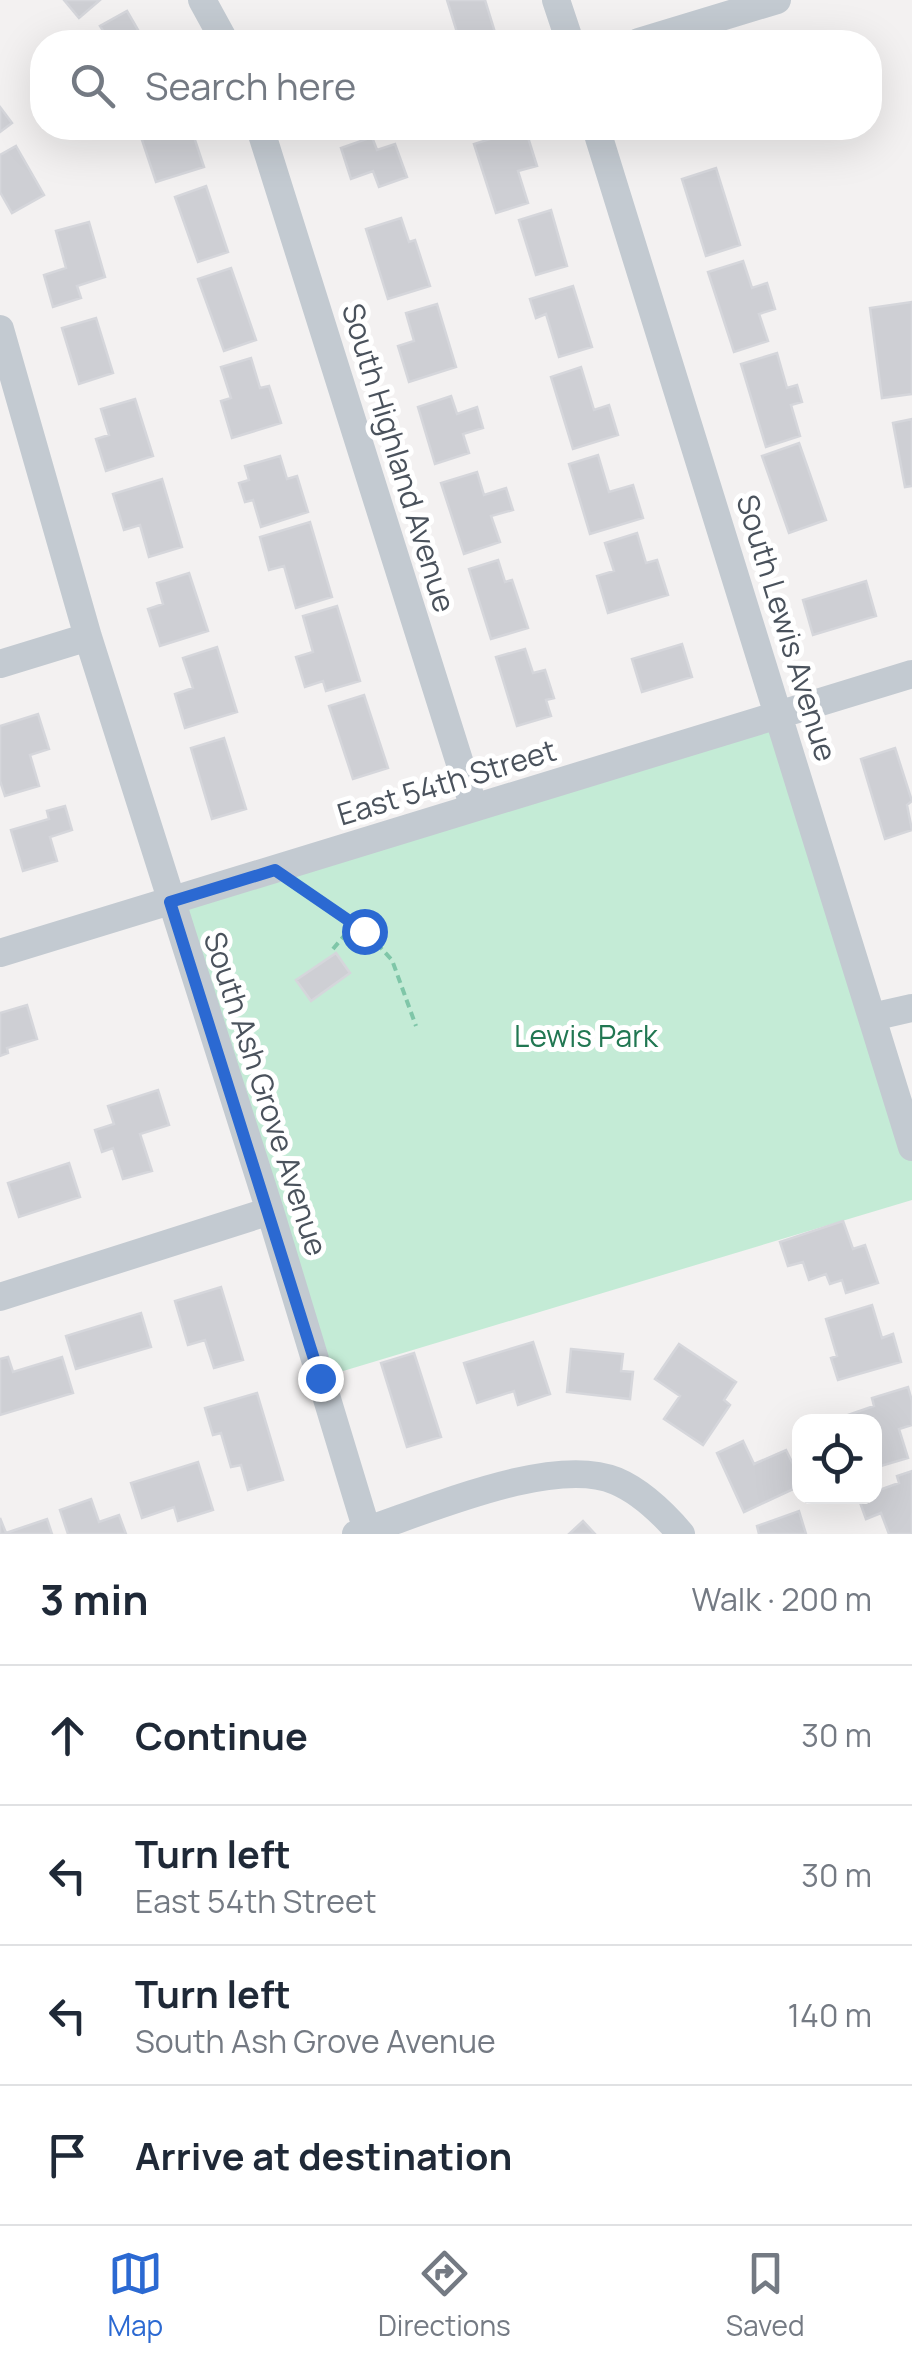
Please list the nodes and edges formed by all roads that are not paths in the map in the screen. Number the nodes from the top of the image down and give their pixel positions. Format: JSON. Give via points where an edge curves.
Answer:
{"nodes":[{"id":1,"x":202,"y":0,"type":"edge"},
{"id":2,"x":556,"y":0,"type":"edge"},
{"id":3,"x":777,"y":0,"type":"edge"},
{"id":4,"x":218,"y":30,"type":"edge"},
{"id":5,"x":566,"y":30,"type":"edge"},
{"id":6,"x":678,"y":30,"type":"edge"},
{"id":7,"x":264,"y":140,"type":"edge"},
{"id":8,"x":600,"y":140,"type":"edge"},
{"id":9,"x":0,"y":329,"type":"edge"},
{"id":10,"x":88,"y":637,"type":"junction"},
{"id":11,"x":0,"y":664,"type":"edge"},
{"id":12,"x":912,"y":674,"type":"edge"},
{"id":13,"x":779,"y":716,"type":"junction"},
{"id":14,"x":474,"y":808,"type":"junction"},
{"id":15,"x":170,"y":902,"type":"junction"},
{"id":16,"x":0,"y":953,"type":"edge"},
{"id":17,"x":912,"y":1008,"type":"edge"},
{"id":18,"x":872,"y":1017,"type":"junction"},
{"id":19,"x":912,"y":1148,"type":"edge"},
{"id":20,"x":270,"y":1211,"type":"junction"},
{"id":21,"x":0,"y":1297,"type":"edge"},
{"id":22,"x":364,"y":1533,"type":"edge"},
{"id":23,"x":681,"y":1534,"type":"edge"}],
"edges":[{"from":1,"to":4,"type":"street"},
{"from":2,"to":5,"type":"street"},
{"from":3,"to":6,"type":"street"},
{"from":7,"to":14,"type":"street","name":"South Highland Avenue"},
{"from":8,"to":13,"type":"street","name":"South Lewis Avenue"},
{"from":9,"to":10,"type":"street","name":"South Ash Grove Avenue"},
{"from":10,"to":11,"type":"street"},
{"from":10,"to":15,"type":"street","name":"South Ash Grove Avenue"},
{"from":12,"to":13,"type":"street","name":"East 54th Street"},
{"from":13,"to":14,"type":"street","name":"East 54th Street"},
{"from":13,"to":18,"type":"street","name":"South Lewis Avenue"},
{"from":14,"to":15,"type":"street","name":"East 54th Street"},
{"from":15,"to":16,"type":"street","name":"East 54th Street"},
{"from":15,"to":20,"type":"street","name":"South Ash Grove Avenue"},
{"from":17,"to":18,"type":"street"},
{"from":18,"to":19,"type":"street","name":"South Lewis Avenue"},
{"from":20,"to":21,"type":"street"},
{"from":20,"to":22,"type":"street","name":"South Ash Grove Avenue"},
{"from":22,"to":23,"type":"street","via":[[564,1472],[612,1479],[631,1489]]}]}
